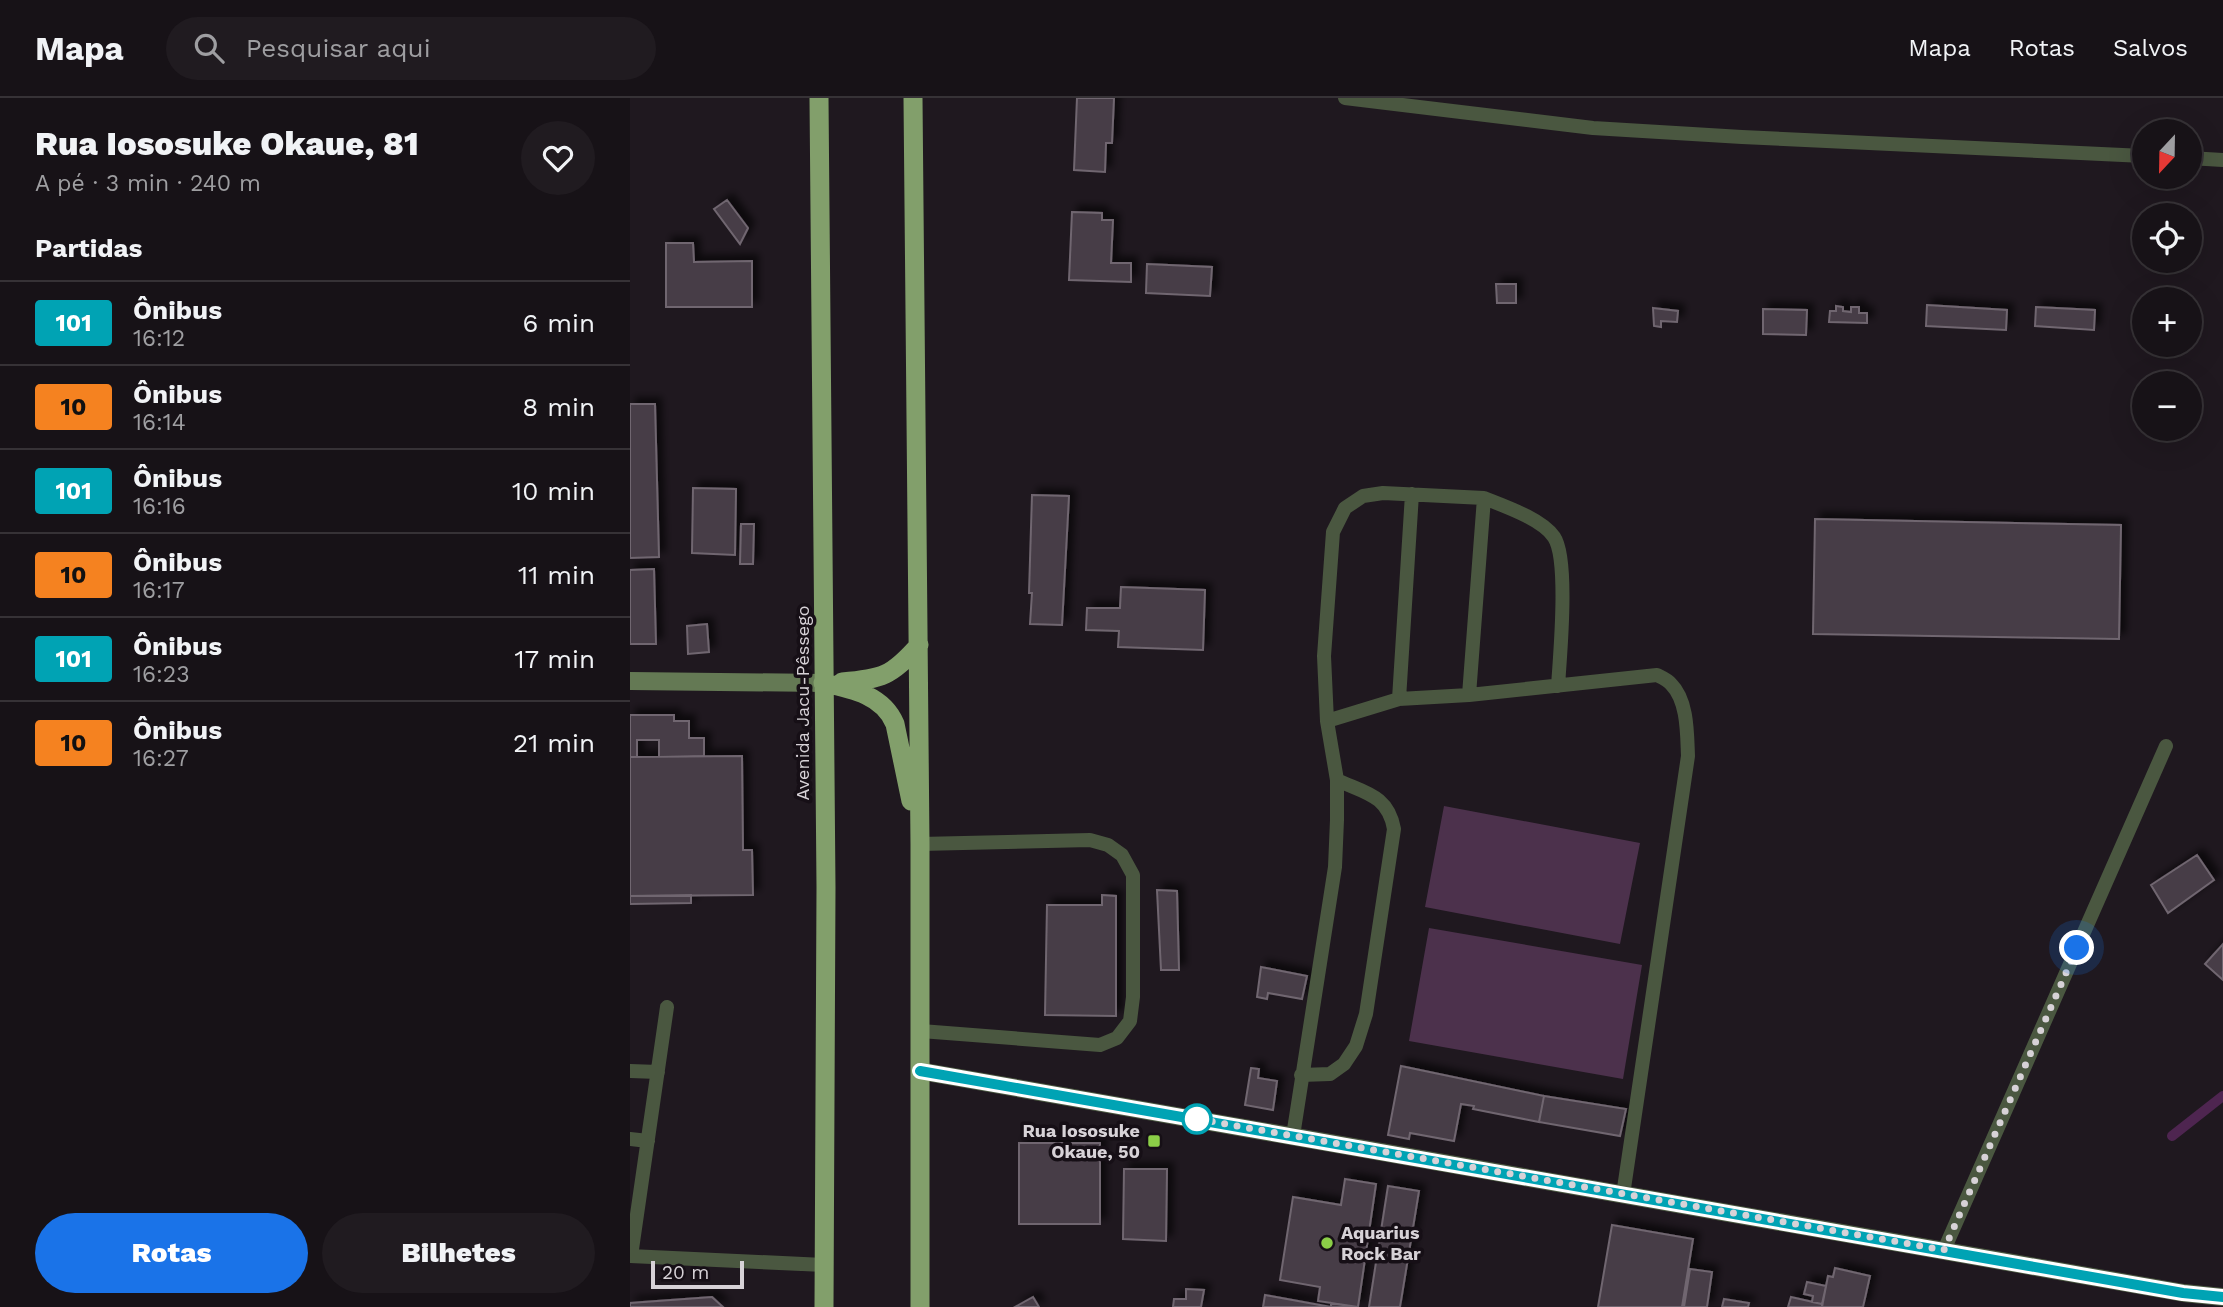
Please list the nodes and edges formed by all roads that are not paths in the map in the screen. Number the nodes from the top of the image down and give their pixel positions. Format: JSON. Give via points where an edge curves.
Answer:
{"nodes":[{"id":1,"x":819,"y":98,"type":"edge"},
{"id":2,"x":913,"y":98,"type":"edge"},
{"id":3,"x":1345,"y":98,"type":"edge"},
{"id":4,"x":2132,"y":155,"type":"edge"},
{"id":5,"x":2202,"y":159,"type":"edge"},
{"id":6,"x":2223,"y":160,"type":"edge"},
{"id":7,"x":1412,"y":494,"type":"junction"},
{"id":8,"x":1484,"y":498,"type":"junction"},
{"id":9,"x":919,"y":645,"type":"junction"},
{"id":10,"x":630,"y":681,"type":"edge"},
{"id":11,"x":823,"y":683,"type":"junction"},
{"id":12,"x":1558,"y":686,"type":"junction"},
{"id":13,"x":1469,"y":695,"type":"junction"},
{"id":14,"x":1399,"y":699,"type":"junction"},
{"id":15,"x":1327,"y":721,"type":"junction"},
{"id":16,"x":2166,"y":746,"type":"dead end"},
{"id":17,"x":1337,"y":780,"type":"junction"},
{"id":18,"x":920,"y":844,"type":"junction"},
{"id":19,"x":667,"y":1007,"type":"dead end"},
{"id":20,"x":920,"y":1031,"type":"junction"},
{"id":21,"x":630,"y":1071,"type":"edge"},
{"id":22,"x":920,"y":1071,"type":"junction"},
{"id":23,"x":658,"y":1072,"type":"junction"},
{"id":24,"x":1301,"y":1075,"type":"junction"},
{"id":25,"x":1293,"y":1136,"type":"junction"},
{"id":26,"x":630,"y":1139,"type":"edge"},
{"id":27,"x":648,"y":1140,"type":"junction"},
{"id":28,"x":636,"y":1185,"type":"edge"},
{"id":29,"x":1623,"y":1195,"type":"junction"},
{"id":30,"x":1944,"y":1250,"type":"junction"},
{"id":31,"x":631,"y":1255,"type":"edge"},
{"id":32,"x":824,"y":1265,"type":"junction"},
{"id":33,"x":2223,"y":1297,"type":"edge"},
{"id":34,"x":825,"y":1306,"type":"edge"},
{"id":35,"x":920,"y":1307,"type":"edge"}],
"edges":[{"from":1,"to":11,"type":"highway","name":"Avenida Jacu-Pêssego"},
{"from":2,"to":9,"type":"highway"},
{"from":3,"to":4,"type":"lane","via":[[1593,128]]},
{"from":5,"to":6,"type":"lane"},
{"from":7,"to":8,"type":"lane"},
{"from":7,"to":14,"type":"lane"},
{"from":7,"to":15,"type":"lane","via":[[1363,496],[1345,508],[1333,532],[1324,656]]},
{"from":8,"to":12,"type":"lane","via":[[1534,519],[1554,537],[1563,567]]},
{"from":8,"to":13,"type":"lane"},
{"from":9,"to":11,"type":"highway","via":[[902,665],[873,680]]},
{"from":9,"to":18,"type":"highway"},
{"from":10,"to":11,"type":"main road"},
{"from":11,"to":18,"type":"highway","via":[[860,692],[890,713]]},
{"from":11,"to":32,"type":"highway","name":"Avenida Jacu-Pêssego"},
{"from":12,"to":13,"type":"lane"},
{"from":12,"to":29,"type":"lane","via":[[1657,675],[1672,685],[1682,704],[1687,731],[1688,756]]},
{"from":13,"to":14,"type":"lane"},
{"from":14,"to":15,"type":"lane"},
{"from":15,"to":17,"type":"lane"},
{"from":16,"to":30,"type":"lane"},
{"from":17,"to":24,"type":"lane","via":[[1335,867]]},
{"from":17,"to":24,"type":"lane","via":[[1382,801],[1394,829],[1366,1014],[1356,1046],[1344,1064],[1329,1074]]},
{"from":18,"to":20,"type":"highway"},
{"from":18,"to":20,"type":"lane","via":[[1090,840],[1122,855],[1133,876],[1133,997],[1130,1021],[1117,1038],[1100,1045]]},
{"from":19,"to":23,"type":"lane"},
{"from":20,"to":22,"type":"highway"},
{"from":21,"to":23,"type":"lane"},
{"from":22,"to":25,"type":"street"},
{"from":22,"to":35,"type":"highway"},
{"from":23,"to":27,"type":"lane"},
{"from":24,"to":25,"type":"lane"},
{"from":25,"to":29,"type":"street"},
{"from":26,"to":27,"type":"lane"},
{"from":27,"to":28,"type":"lane"},
{"from":28,"to":31,"type":"lane"},
{"from":29,"to":30,"type":"street"},
{"from":30,"to":33,"type":"street"},
{"from":31,"to":32,"type":"lane"},
{"from":32,"to":34,"type":"highway","name":"Avenida Jacu-Pêssego"}]}
